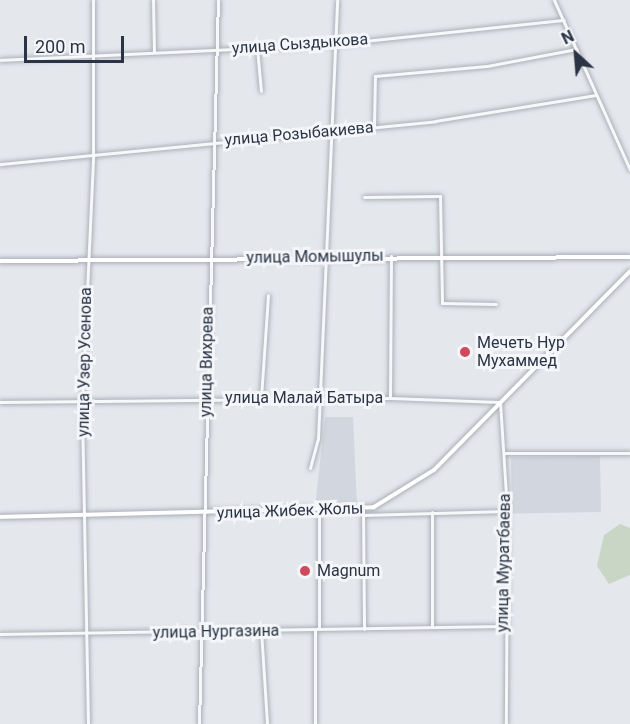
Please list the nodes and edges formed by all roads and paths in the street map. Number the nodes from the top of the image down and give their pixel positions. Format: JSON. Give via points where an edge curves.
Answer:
{"nodes":[{"id":1,"x":93,"y":0,"type":"edge"},
{"id":2,"x":153,"y":0,"type":"edge"},
{"id":3,"x":218,"y":0,"type":"edge"},
{"id":4,"x":337,"y":0,"type":"edge"},
{"id":5,"x":554,"y":0,"type":"edge"},
{"id":6,"x":564,"y":20,"type":"junction"},
{"id":7,"x":335,"y":44,"type":"junction"},
{"id":8,"x":257,"y":48,"type":"junction"},
{"id":9,"x":576,"y":49,"type":"junction"},
{"id":10,"x":215,"y":50,"type":"junction"},
{"id":11,"x":154,"y":53,"type":"junction"},
{"id":12,"x":93,"y":54,"type":"junction"},
{"id":13,"x":0,"y":60,"type":"edge"},
{"id":14,"x":261,"y":91,"type":"dead end"},
{"id":15,"x":596,"y":95,"type":"junction"},
{"id":16,"x":374,"y":127,"type":"junction"},
{"id":17,"x":330,"y":132,"type":"junction"},
{"id":18,"x":214,"y":141,"type":"junction"},
{"id":19,"x":93,"y":156,"type":"junction"},
{"id":20,"x":0,"y":164,"type":"edge"},
{"id":21,"x":630,"y":170,"type":"edge"},
{"id":22,"x":364,"y":196,"type":"dead end"},
{"id":23,"x":327,"y":256,"type":"junction"},
{"id":24,"x":391,"y":256,"type":"junction"},
{"id":25,"x":442,"y":256,"type":"junction"},
{"id":26,"x":630,"y":257,"type":"edge"},
{"id":27,"x":87,"y":259,"type":"junction"},
{"id":28,"x":209,"y":259,"type":"junction"},
{"id":29,"x":0,"y":261,"type":"edge"},
{"id":30,"x":630,"y":271,"type":"edge"},
{"id":31,"x":268,"y":295,"type":"dead end"},
{"id":32,"x":496,"y":304,"type":"dead end"},
{"id":33,"x":206,"y":398,"type":"junction"},
{"id":34,"x":261,"y":398,"type":"junction"},
{"id":35,"x":320,"y":398,"type":"junction"},
{"id":36,"x":390,"y":398,"type":"junction"},
{"id":37,"x":0,"y":402,"type":"edge"},
{"id":38,"x":82,"y":402,"type":"junction"},
{"id":39,"x":500,"y":402,"type":"junction"},
{"id":40,"x":504,"y":453,"type":"junction"},
{"id":41,"x":630,"y":453,"type":"edge"},
{"id":42,"x":310,"y":468,"type":"dead end"},
{"id":43,"x":319,"y":511,"type":"junction"},
{"id":44,"x":363,"y":512,"type":"junction"},
{"id":45,"x":432,"y":512,"type":"junction"},
{"id":46,"x":507,"y":512,"type":"junction"},
{"id":47,"x":85,"y":514,"type":"junction"},
{"id":48,"x":204,"y":514,"type":"junction"},
{"id":49,"x":0,"y":517,"type":"edge"},
{"id":50,"x":432,"y":626,"type":"junction"},
{"id":51,"x":503,"y":626,"type":"junction"},
{"id":52,"x":317,"y":629,"type":"junction"},
{"id":53,"x":364,"y":629,"type":"junction"},
{"id":54,"x":261,"y":630,"type":"junction"},
{"id":55,"x":202,"y":632,"type":"junction"},
{"id":56,"x":0,"y":634,"type":"edge"},
{"id":57,"x":88,"y":635,"type":"junction"},
{"id":58,"x":88,"y":724,"type":"edge"},
{"id":59,"x":199,"y":724,"type":"edge"},
{"id":60,"x":267,"y":724,"type":"edge"},
{"id":61,"x":315,"y":724,"type":"edge"},
{"id":62,"x":506,"y":724,"type":"edge"}],
"edges":[{"from":1,"to":12,"type":"street","name":"улица Узер Усенова"},
{"from":2,"to":11,"type":"street"},
{"from":3,"to":10,"type":"street","name":"улица Вихрева"},
{"from":4,"to":7,"type":"street"},
{"from":5,"to":6,"type":"street"},
{"from":6,"to":7,"type":"street","name":"улица Сыздыкова"},
{"from":6,"to":9,"type":"street"},
{"from":7,"to":8,"type":"street","name":"улица Сыздыкова"},
{"from":7,"to":17,"type":"street"},
{"from":8,"to":10,"type":"street","name":"улица Сыздыкова"},
{"from":8,"to":14,"type":"street"},
{"from":9,"to":15,"type":"street"},
{"from":9,"to":16,"type":"street","via":[[487,66],[375,76]]},
{"from":10,"to":11,"type":"street","name":"улица Сыздыкова"},
{"from":10,"to":18,"type":"street","name":"улица Вихрева"},
{"from":11,"to":12,"type":"street","name":"улица Сыздыкова"},
{"from":12,"to":13,"type":"street","name":"улица Сыздыкова"},
{"from":12,"to":19,"type":"street","name":"улица Узер Усенова"},
{"from":15,"to":16,"type":"street","name":"улица Розыбакиева"},
{"from":15,"to":21,"type":"street"},
{"from":16,"to":17,"type":"street","name":"улица Розыбакиева"},
{"from":17,"to":18,"type":"street","name":"улица Розыбакиева"},
{"from":17,"to":23,"type":"street"},
{"from":18,"to":19,"type":"street","name":"улица Розыбакиева"},
{"from":18,"to":28,"type":"street","name":"улица Вихрева"},
{"from":19,"to":20,"type":"street","name":"улица Розыбакиева"},
{"from":19,"to":27,"type":"street","name":"улица Узер Усенова"},
{"from":22,"to":25,"type":"street","via":[[440,195]]},
{"from":23,"to":24,"type":"main road","name":"улица Момышулы"},
{"from":23,"to":28,"type":"main road","name":"улица Момышулы"},
{"from":23,"to":35,"type":"street"},
{"from":24,"to":25,"type":"main road","name":"улица Момышулы"},
{"from":24,"to":36,"type":"street"},
{"from":25,"to":26,"type":"main road","name":"улица Момышулы"},
{"from":25,"to":32,"type":"street","via":[[442,303]]},
{"from":27,"to":28,"type":"main road","name":"улица Момышулы"},
{"from":27,"to":29,"type":"main road","name":"улица Момышулы"},
{"from":27,"to":38,"type":"street","name":"улица Узер Усенова"},
{"from":28,"to":33,"type":"street","name":"улица Вихрева"},
{"from":30,"to":39,"type":"main road","name":"улица Жибек Жолы"},
{"from":31,"to":34,"type":"street"},
{"from":33,"to":34,"type":"street","name":"улица Малай Батыра"},
{"from":33,"to":38,"type":"street","name":"улица Малай Батыра"},
{"from":33,"to":48,"type":"street","name":"улица Вихрева"},
{"from":34,"to":35,"type":"street","name":"улица Малай Батыра"},
{"from":35,"to":36,"type":"street","name":"улица Малай Батыра"},
{"from":35,"to":42,"type":"street"},
{"from":36,"to":39,"type":"street","name":"улица Малай Батыра"},
{"from":37,"to":38,"type":"street","name":"улица Малай Батыра"},
{"from":38,"to":47,"type":"street","name":"улица Узер Усенова"},
{"from":39,"to":40,"type":"street","name":"улица Муратбаева"},
{"from":39,"to":44,"type":"main road","name":"улица Жибек Жолы","via":[[421,482]]},
{"from":40,"to":41,"type":"street"},
{"from":40,"to":46,"type":"street","name":"улица Муратбаева"},
{"from":43,"to":44,"type":"main road","name":"улица Жибек Жолы"},
{"from":43,"to":48,"type":"main road","name":"улица Жибек Жолы"},
{"from":43,"to":52,"type":"street"},
{"from":44,"to":45,"type":"street"},
{"from":44,"to":53,"type":"street"},
{"from":45,"to":46,"type":"street"},
{"from":45,"to":50,"type":"street"},
{"from":46,"to":51,"type":"street","name":"улица Муратбаева"},
{"from":47,"to":48,"type":"main road","name":"улица Жибек Жолы"},
{"from":47,"to":49,"type":"main road","name":"улица Жибек Жолы"},
{"from":47,"to":57,"type":"street","name":"улица Узер Усенова"},
{"from":48,"to":55,"type":"street","name":"улица Вихрева"},
{"from":50,"to":51,"type":"street","name":"улица Нургазина"},
{"from":50,"to":53,"type":"street","name":"улица Нургазина"},
{"from":51,"to":62,"type":"street","name":"улица Муратбаева"},
{"from":52,"to":53,"type":"street","name":"улица Нургазина"},
{"from":52,"to":54,"type":"street","name":"улица Нургазина"},
{"from":52,"to":61,"type":"street"},
{"from":54,"to":55,"type":"street","name":"улица Нургазина"},
{"from":54,"to":60,"type":"street"},
{"from":55,"to":57,"type":"street","name":"улица Нургазина"},
{"from":55,"to":59,"type":"street","name":"улица Вихрева"},
{"from":56,"to":57,"type":"street","name":"улица Нургазина"},
{"from":57,"to":58,"type":"street","name":"улица Узер Усенова"}]}
